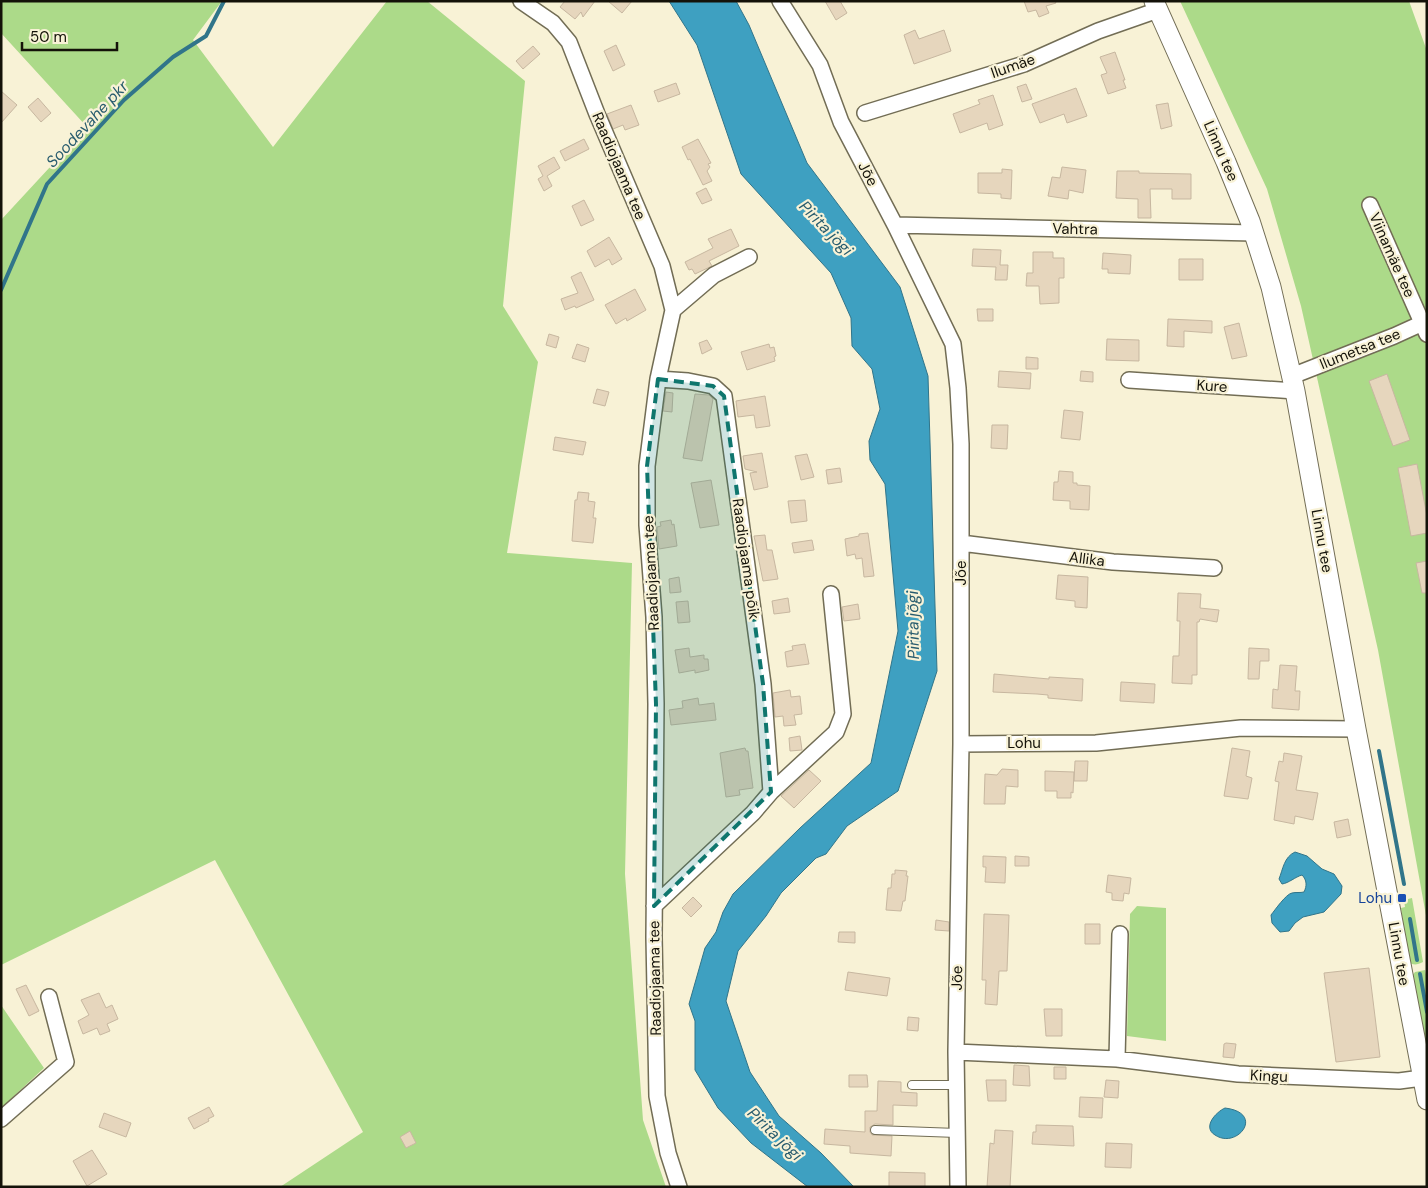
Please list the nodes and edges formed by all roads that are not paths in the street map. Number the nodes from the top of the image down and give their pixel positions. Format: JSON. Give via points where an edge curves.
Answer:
{"nodes":[{"id":1,"x":521,"y":1,"type":"edge"},
{"id":2,"x":780,"y":2,"type":"edge"},
{"id":3,"x":1156,"y":5,"type":"edge"},
{"id":4,"x":865,"y":113,"type":"dead end"},
{"id":5,"x":1370,"y":205,"type":"dead end"},
{"id":6,"x":895,"y":225,"type":"junction"},
{"id":7,"x":1254,"y":233,"type":"junction"},
{"id":8,"x":750,"y":257,"type":"dead end"},
{"id":9,"x":673,"y":310,"type":"junction"},
{"id":10,"x":1425,"y":326,"type":"edge"},
{"id":11,"x":658,"y":379,"type":"junction"},
{"id":12,"x":1128,"y":380,"type":"dead end"},
{"id":13,"x":1294,"y":384,"type":"junction"},
{"id":14,"x":961,"y":543,"type":"junction"},
{"id":15,"x":1214,"y":568,"type":"dead end"},
{"id":16,"x":831,"y":594,"type":"dead end"},
{"id":17,"x":1356,"y":729,"type":"junction"},
{"id":18,"x":961,"y":744,"type":"junction"},
{"id":19,"x":771,"y":792,"type":"junction"},
{"id":20,"x":654,"y":906,"type":"junction"},
{"id":21,"x":1120,"y":934,"type":"dead end"},
{"id":22,"x":49,"y":997,"type":"dead end"},
{"id":23,"x":956,"y":1052,"type":"junction"},
{"id":24,"x":1118,"y":1059,"type":"junction"},
{"id":25,"x":1422,"y":1078,"type":"junction"},
{"id":26,"x":912,"y":1085,"type":"dead end"},
{"id":27,"x":956,"y":1085,"type":"junction"},
{"id":28,"x":1427,"y":1100,"type":"edge"},
{"id":29,"x":1,"y":1119,"type":"edge"},
{"id":30,"x":875,"y":1130,"type":"dead end"},
{"id":31,"x":957,"y":1132,"type":"junction"},
{"id":32,"x":679,"y":1187,"type":"edge"},
{"id":33,"x":958,"y":1187,"type":"edge"}],
"edges":[{"from":1,"to":9,"type":"street","name":"Raadiojaama tee","via":[[553,23],[569,42],[662,266]]},
{"from":2,"to":6,"type":"street","name":"Jõe","via":[[820,65],[840,122]]},
{"from":3,"to":4,"type":"street","name":"Ilumäe","via":[[1024,64]]},
{"from":3,"to":7,"type":"street","name":"Linnu tee"},
{"from":5,"to":10,"type":"street","name":"Viinamäe tee"},
{"from":6,"to":7,"type":"street","name":"Vahtra"},
{"from":6,"to":14,"type":"street","name":"Jõe","via":[[953,344],[961,444]]},
{"from":7,"to":13,"type":"street","name":"Linnu tee","via":[[1271,287]]},
{"from":8,"to":9,"type":"street","via":[[714,275]]},
{"from":9,"to":11,"type":"street","name":"Raadiojaama tee"},
{"from":10,"to":13,"type":"street","name":"Ilumetsa tee","via":[[1394,336]]},
{"from":11,"to":19,"type":"street","name":"Raadiojaama põik","via":[[713,386],[724,396],[763,684]]},
{"from":11,"to":20,"type":"street","name":"Raadiojaama tee","via":[[647,466],[656,704]]},
{"from":12,"to":13,"type":"street","name":"Kure"},
{"from":13,"to":17,"type":"street","name":"Linnu tee"},
{"from":14,"to":15,"type":"street","name":"Allika","via":[[1113,562]]},
{"from":14,"to":18,"type":"street","name":"Jõe"},
{"from":16,"to":19,"type":"street","via":[[843,714],[836,732]]},
{"from":17,"to":18,"type":"street","name":"Lohu","via":[[1242,728],[1096,743]]},
{"from":17,"to":25,"type":"street","name":"Linnu tee"},
{"from":18,"to":23,"type":"street","name":"Jõe"},
{"from":19,"to":20,"type":"street"},
{"from":20,"to":32,"type":"street","name":"Raadiojaama tee","via":[[657,1096],[668,1153]]},
{"from":21,"to":24,"type":"street"},
{"from":22,"to":29,"type":"street","via":[[66,1062]]},
{"from":23,"to":24,"type":"street","name":"Kingu"},
{"from":23,"to":27,"type":"street","name":"Jõe"},
{"from":24,"to":25,"type":"street","name":"Kingu","via":[[1238,1074],[1399,1081]]},
{"from":25,"to":28,"type":"street","name":"Linnu tee"},
{"from":26,"to":27,"type":"lane"},
{"from":27,"to":31,"type":"street","name":"Jõe"},
{"from":30,"to":31,"type":"lane"},
{"from":31,"to":33,"type":"street","name":"Jõe"}]}
